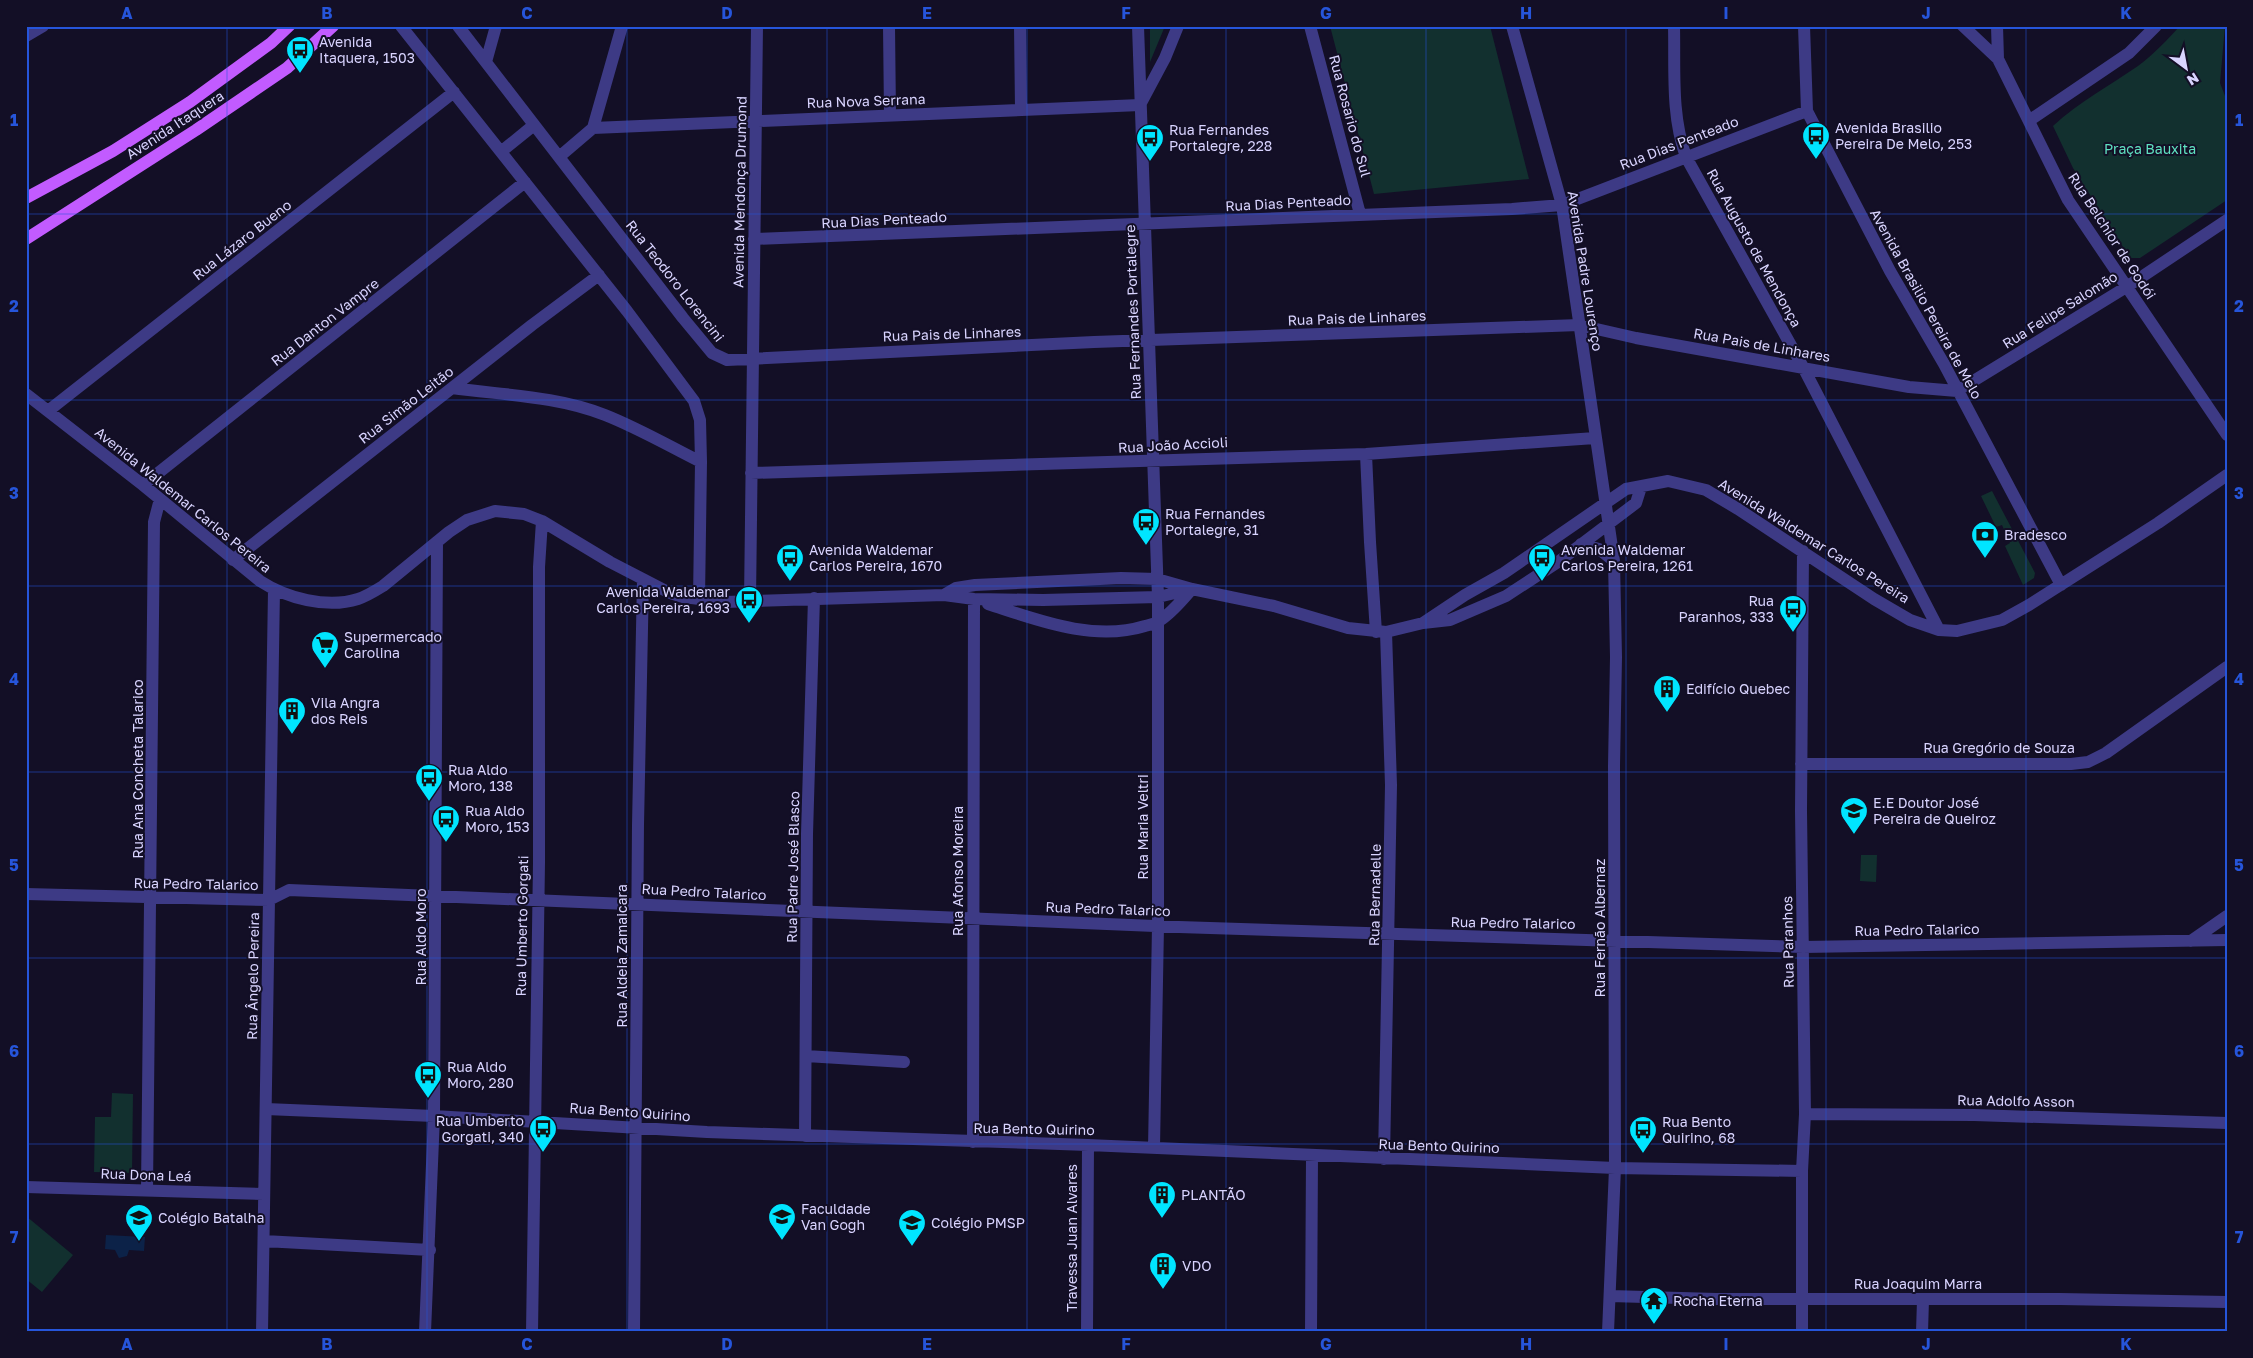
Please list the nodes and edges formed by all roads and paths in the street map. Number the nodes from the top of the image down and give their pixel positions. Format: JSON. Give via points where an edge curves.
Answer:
{"nodes":[{"id":1,"x":42,"y":26,"type":"edge"},
{"id":2,"x":289,"y":26,"type":"edge"},
{"id":3,"x":333,"y":26,"type":"edge"},
{"id":4,"x":401,"y":26,"type":"edge"},
{"id":5,"x":458,"y":26,"type":"edge"},
{"id":6,"x":496,"y":26,"type":"edge"},
{"id":7,"x":622,"y":26,"type":"edge"},
{"id":8,"x":757,"y":26,"type":"edge"},
{"id":9,"x":889,"y":26,"type":"edge"},
{"id":10,"x":1020,"y":26,"type":"edge"},
{"id":11,"x":1138,"y":26,"type":"edge"},
{"id":12,"x":1178,"y":26,"type":"edge"},
{"id":13,"x":1310,"y":26,"type":"edge"},
{"id":14,"x":1512,"y":26,"type":"edge"},
{"id":15,"x":1674,"y":26,"type":"edge"},
{"id":16,"x":1804,"y":26,"type":"edge"},
{"id":17,"x":1963,"y":26,"type":"edge"},
{"id":18,"x":1998,"y":26,"type":"edge"},
{"id":19,"x":2156,"y":26,"type":"edge"},
{"id":20,"x":26,"y":36,"type":"edge"},
{"id":21,"x":1138,"y":54,"type":"junction"},
{"id":22,"x":1165,"y":58,"type":"junction"},
{"id":23,"x":1998,"y":59,"type":"junction"},
{"id":24,"x":486,"y":62,"type":"junction"},
{"id":25,"x":454,"y":92,"type":"junction"},
{"id":26,"x":1140,"y":105,"type":"junction"},
{"id":27,"x":1021,"y":110,"type":"junction"},
{"id":28,"x":1807,"y":111,"type":"junction"},
{"id":29,"x":890,"y":115,"type":"junction"},
{"id":30,"x":2030,"y":120,"type":"junction"},
{"id":31,"x":755,"y":121,"type":"junction"},
{"id":32,"x":534,"y":125,"type":"junction"},
{"id":33,"x":594,"y":128,"type":"junction"},
{"id":34,"x":502,"y":151,"type":"junction"},
{"id":35,"x":560,"y":157,"type":"junction"},
{"id":36,"x":1686,"y":157,"type":"junction"},
{"id":37,"x":525,"y":182,"type":"junction"},
{"id":38,"x":26,"y":198,"type":"edge"},
{"id":39,"x":1562,"y":205,"type":"junction"},
{"id":40,"x":1360,"y":214,"type":"junction"},
{"id":41,"x":2227,"y":220,"type":"edge"},
{"id":42,"x":1145,"y":224,"type":"junction"},
{"id":43,"x":26,"y":239,"type":"edge"},
{"id":44,"x":754,"y":239,"type":"junction"},
{"id":45,"x":599,"y":275,"type":"junction"},
{"id":46,"x":2128,"y":286,"type":"junction"},
{"id":47,"x":1579,"y":325,"type":"junction"},
{"id":48,"x":1149,"y":340,"type":"junction"},
{"id":49,"x":752,"y":358,"type":"junction"},
{"id":50,"x":1803,"y":367,"type":"junction"},
{"id":51,"x":452,"y":388,"type":"junction"},
{"id":52,"x":1957,"y":391,"type":"junction"},
{"id":53,"x":26,"y":394,"type":"edge"},
{"id":54,"x":48,"y":411,"type":"junction"},
{"id":55,"x":2227,"y":435,"type":"edge"},
{"id":56,"x":1595,"y":438,"type":"junction"},
{"id":57,"x":1366,"y":454,"type":"junction"},
{"id":58,"x":1152,"y":461,"type":"junction"},
{"id":59,"x":701,"y":462,"type":"junction"},
{"id":60,"x":751,"y":473,"type":"junction"},
{"id":61,"x":2227,"y":475,"type":"edge"},
{"id":62,"x":143,"y":485,"type":"junction"},
{"id":63,"x":1641,"y":487,"type":"junction"},
{"id":64,"x":160,"y":499,"type":"junction"},
{"id":65,"x":1605,"y":502,"type":"junction"},
{"id":66,"x":542,"y":521,"type":"junction"},
{"id":67,"x":1609,"y":524,"type":"junction"},
{"id":68,"x":437,"y":542,"type":"junction"},
{"id":69,"x":1581,"y":544,"type":"junction"},
{"id":70,"x":1802,"y":552,"type":"junction"},
{"id":71,"x":233,"y":560,"type":"junction"},
{"id":72,"x":1614,"y":561,"type":"junction"},
{"id":73,"x":1158,"y":579,"type":"junction"},
{"id":74,"x":643,"y":580,"type":"junction"},
{"id":75,"x":2061,"y":585,"type":"junction"},
{"id":76,"x":1192,"y":589,"type":"junction"},
{"id":77,"x":274,"y":590,"type":"junction"},
{"id":78,"x":944,"y":595,"type":"junction"},
{"id":79,"x":1158,"y":597,"type":"junction"},
{"id":80,"x":814,"y":598,"type":"junction"},
{"id":81,"x":699,"y":599,"type":"junction"},
{"id":82,"x":974,"y":599,"type":"junction"},
{"id":83,"x":750,"y":601,"type":"junction"},
{"id":84,"x":1158,"y":622,"type":"junction"},
{"id":85,"x":1424,"y":623,"type":"junction"},
{"id":86,"x":1939,"y":630,"type":"junction"},
{"id":87,"x":1381,"y":632,"type":"junction"},
{"id":88,"x":2227,"y":666,"type":"edge"},
{"id":89,"x":1801,"y":764,"type":"junction"},
{"id":90,"x":26,"y":894,"type":"edge"},
{"id":91,"x":152,"y":898,"type":"junction"},
{"id":92,"x":437,"y":898,"type":"junction"},
{"id":93,"x":269,"y":900,"type":"junction"},
{"id":94,"x":537,"y":901,"type":"junction"},
{"id":95,"x":638,"y":904,"type":"junction"},
{"id":96,"x":808,"y":912,"type":"junction"},
{"id":97,"x":2227,"y":916,"type":"edge"},
{"id":98,"x":973,"y":919,"type":"junction"},
{"id":99,"x":1158,"y":926,"type":"junction"},
{"id":100,"x":1390,"y":935,"type":"junction"},
{"id":101,"x":1615,"y":940,"type":"junction"},
{"id":102,"x":2227,"y":940,"type":"edge"},
{"id":103,"x":2191,"y":941,"type":"junction"},
{"id":104,"x":1803,"y":947,"type":"junction"},
{"id":105,"x":806,"y":1056,"type":"junction"},
{"id":106,"x":904,"y":1062,"type":"dead end"},
{"id":107,"x":266,"y":1109,"type":"junction"},
{"id":108,"x":1805,"y":1114,"type":"junction"},
{"id":109,"x":434,"y":1116,"type":"junction"},
{"id":110,"x":535,"y":1121,"type":"junction"},
{"id":111,"x":2227,"y":1123,"type":"edge"},
{"id":112,"x":636,"y":1127,"type":"junction"},
{"id":113,"x":805,"y":1136,"type":"junction"},
{"id":114,"x":973,"y":1142,"type":"junction"},
{"id":115,"x":1088,"y":1145,"type":"junction"},
{"id":116,"x":1154,"y":1148,"type":"junction"},
{"id":117,"x":1312,"y":1156,"type":"junction"},
{"id":118,"x":1384,"y":1159,"type":"junction"},
{"id":119,"x":1616,"y":1168,"type":"junction"},
{"id":120,"x":1802,"y":1171,"type":"junction"},
{"id":121,"x":26,"y":1187,"type":"edge"},
{"id":122,"x":147,"y":1190,"type":"junction"},
{"id":123,"x":264,"y":1194,"type":"junction"},
{"id":124,"x":264,"y":1241,"type":"junction"},
{"id":125,"x":430,"y":1250,"type":"junction"},
{"id":126,"x":1610,"y":1296,"type":"junction"},
{"id":127,"x":1801,"y":1298,"type":"junction"},
{"id":128,"x":1923,"y":1300,"type":"junction"},
{"id":129,"x":2227,"y":1302,"type":"edge"},
{"id":130,"x":262,"y":1332,"type":"edge"},
{"id":131,"x":425,"y":1332,"type":"edge"},
{"id":132,"x":532,"y":1332,"type":"edge"},
{"id":133,"x":634,"y":1332,"type":"edge"},
{"id":134,"x":1087,"y":1332,"type":"edge"},
{"id":135,"x":1312,"y":1332,"type":"edge"},
{"id":136,"x":1608,"y":1332,"type":"edge"},
{"id":137,"x":1802,"y":1332,"type":"edge"},
{"id":138,"x":1922,"y":1332,"type":"edge"}],
"edges":[{"from":1,"to":20,"type":"street"},
{"from":2,"to":38,"type":"main road","name":"Avenida Itaquera","via":[[271,43],[190,102],[112,151]]},
{"from":3,"to":43,"type":"main road","name":"Avenida Itaquera","via":[[280,73]]},
{"from":4,"to":25,"type":"street"},
{"from":5,"to":24,"type":"street","name":"Rua Teodoro Lorencini"},
{"from":6,"to":24,"type":"street"},
{"from":7,"to":33,"type":"street"},
{"from":8,"to":31,"type":"street","name":"Avenida Mendonça Drumond"},
{"from":9,"to":29,"type":"street"},
{"from":10,"to":27,"type":"street"},
{"from":11,"to":21,"type":"street","name":"Rua Fernandes Portalegre"},
{"from":12,"to":22,"type":"street"},
{"from":13,"to":40,"type":"street","name":"Rua Rosario do Sul"},
{"from":14,"to":39,"type":"street","name":"Avenida Padre Lourenço"},
{"from":15,"to":36,"type":"street","name":"Rua Augusto de Mendonça","via":[[1675,107]]},
{"from":16,"to":28,"type":"street","name":"Avenida Brasilio Pereira de Melo"},
{"from":17,"to":23,"type":"street","name":"Rua Belchior de Godói"},
{"from":18,"to":23,"type":"street"},
{"from":19,"to":30,"type":"street","via":[[2129,53]]},
{"from":21,"to":22,"type":"street","via":[[1148,64]]},
{"from":21,"to":26,"type":"street","name":"Rua Fernandes Portalegre"},
{"from":22,"to":26,"type":"street"},
{"from":23,"to":30,"type":"street","name":"Rua Belchior de Godói"},
{"from":24,"to":32,"type":"street","name":"Rua Teodoro Lorencini"},
{"from":25,"to":34,"type":"street"},
{"from":25,"to":54,"type":"street","name":"Rua Lázaro Bueno"},
{"from":26,"to":27,"type":"street","name":"Rua Nova Serrana"},
{"from":26,"to":42,"type":"street","name":"Rua Fernandes Portalegre"},
{"from":27,"to":29,"type":"street","name":"Rua Nova Serrana"},
{"from":28,"to":36,"type":"street","name":"Rua Dias Penteado"},
{"from":28,"to":52,"type":"street","name":"Avenida Brasilio Pereira de Melo"},
{"from":29,"to":31,"type":"street","name":"Rua Nova Serrana"},
{"from":30,"to":46,"type":"street","name":"Rua Belchior de Godói","via":[[2068,200]]},
{"from":31,"to":33,"type":"street","name":"Rua Nova Serrana"},
{"from":31,"to":44,"type":"street","name":"Avenida Mendonça Drumond"},
{"from":32,"to":34,"type":"street"},
{"from":32,"to":35,"type":"street","name":"Rua Teodoro Lorencini"},
{"from":33,"to":35,"type":"street"},
{"from":34,"to":37,"type":"street"},
{"from":35,"to":49,"type":"street","name":"Rua Teodoro Lorencini","via":[[712,353],[728,360]]},
{"from":36,"to":39,"type":"street","name":"Rua Dias Penteado"},
{"from":36,"to":50,"type":"street","name":"Rua Augusto de Mendonça"},
{"from":37,"to":45,"type":"street"},
{"from":37,"to":62,"type":"street","name":"Rua Danton Vampre"},
{"from":39,"to":40,"type":"street","name":"Rua Dias Penteado"},
{"from":39,"to":47,"type":"street","name":"Avenida Padre Lourenço"},
{"from":40,"to":42,"type":"street","name":"Rua Dias Penteado"},
{"from":41,"to":46,"type":"street","name":"Rua Felipe Salomão"},
{"from":42,"to":44,"type":"street","name":"Rua Dias Penteado"},
{"from":42,"to":48,"type":"street","name":"Rua Fernandes Portalegre"},
{"from":44,"to":49,"type":"street","name":"Avenida Mendonça Drumond"},
{"from":45,"to":51,"type":"street","name":"Rua Simão Leitão"},
{"from":45,"to":59,"type":"street","via":[[694,401],[700,420]]},
{"from":46,"to":52,"type":"street","name":"Rua Felipe Salomão"},
{"from":46,"to":55,"type":"street","name":"Rua Belchior de Godói"},
{"from":47,"to":48,"type":"street","name":"Rua Pais de Linhares"},
{"from":47,"to":50,"type":"street","name":"Rua Pais de Linhares"},
{"from":47,"to":56,"type":"street","name":"Avenida Padre Lourenço"},
{"from":48,"to":49,"type":"street","name":"Rua Pais de Linhares"},
{"from":48,"to":58,"type":"street","name":"Rua Fernandes Portalegre"},
{"from":49,"to":60,"type":"street"},
{"from":50,"to":52,"type":"street","name":"Rua Pais de Linhares","via":[[1909,387]]},
{"from":50,"to":86,"type":"street","name":"Rua Augusto de Mendonça"},
{"from":51,"to":59,"type":"street","via":[[576,406],[605,415]]},
{"from":51,"to":71,"type":"street","name":"Rua Simão Leitão"},
{"from":52,"to":75,"type":"street","name":"Avenida Brasilio Pereira de Melo"},
{"from":53,"to":54,"type":"street","name":"Avenida Waldemar Carlos Pereira"},
{"from":54,"to":62,"type":"street","name":"Avenida Waldemar Carlos Pereira"},
{"from":56,"to":57,"type":"street","name":"Rua João Accioli"},
{"from":56,"to":65,"type":"street","name":"Avenida Padre Lourenço"},
{"from":57,"to":58,"type":"street","name":"Rua João Accioli"},
{"from":57,"to":87,"type":"street","name":"Rua Bernadelle"},
{"from":58,"to":60,"type":"street","name":"Rua João Accioli"},
{"from":58,"to":73,"type":"street","name":"Rua Fernandes Portalegre"},
{"from":59,"to":81,"type":"street"},
{"from":60,"to":83,"type":"street"},
{"from":61,"to":75,"type":"street","name":"Avenida Waldemar Carlos Pereira"},
{"from":62,"to":64,"type":"street","name":"Avenida Waldemar Carlos Pereira"},
{"from":63,"to":65,"type":"street","name":"Avenida Waldemar Carlos Pereira","via":[[1626,489]]},
{"from":63,"to":67,"type":"street","name":"Avenida Waldemar Carlos Pereira","via":[[1636,503]]},
{"from":63,"to":70,"type":"street","name":"Avenida Waldemar Carlos Pereira","via":[[1668,481],[1706,490]]},
{"from":64,"to":71,"type":"street","name":"Avenida Waldemar Carlos Pereira"},
{"from":64,"to":91,"type":"street","name":"Rua Ana Concheta Talarico","via":[[154,522]]},
{"from":65,"to":67,"type":"street","name":"Avenida Padre Lourenço"},
{"from":65,"to":85,"type":"street","name":"Avenida Waldemar Carlos Pereira","via":[[1504,573]]},
{"from":66,"to":68,"type":"street","name":"Avenida Waldemar Carlos Pereira","via":[[524,514],[495,511],[467,520]]},
{"from":66,"to":74,"type":"street","name":"Avenida Waldemar Carlos Pereira"},
{"from":66,"to":94,"type":"street","name":"Rua Umberto Gorgati"},
{"from":67,"to":69,"type":"street","name":"Avenida Waldemar Carlos Pereira"},
{"from":67,"to":72,"type":"street","name":"Rua Fernão Albernaz"},
{"from":68,"to":77,"type":"street","name":"Avenida Waldemar Carlos Pereira","via":[[383,586],[358,599],[315,601]]},
{"from":68,"to":92,"type":"street","name":"Rua Aldo Moro"},
{"from":69,"to":72,"type":"street","via":[[1599,549]]},
{"from":69,"to":85,"type":"street","name":"Avenida Waldemar Carlos Pereira","via":[[1506,596],[1450,620]]},
{"from":70,"to":86,"type":"street","name":"Avenida Waldemar Carlos Pereira","via":[[1910,620]]},
{"from":70,"to":89,"type":"street","name":"Rua Paranhos"},
{"from":71,"to":77,"type":"street","name":"Avenida Waldemar Carlos Pereira"},
{"from":72,"to":101,"type":"street","name":"Rua Fernão Albernaz"},
{"from":73,"to":76,"type":"street","name":"Avenida Waldemar Carlos Pereira"},
{"from":73,"to":78,"type":"street","name":"Avenida Waldemar Carlos Pereira","via":[[975,585],[956,588]]},
{"from":73,"to":79,"type":"street","name":"Rua Fernandes Portalegre"},
{"from":74,"to":81,"type":"street","name":"Avenida Waldemar Carlos Pereira","via":[[670,593]]},
{"from":74,"to":95,"type":"street","name":"Rua Aldeia Zamaicara"},
{"from":75,"to":86,"type":"street","name":"Avenida Waldemar Carlos Pereira","via":[[2002,620],[1957,631]]},
{"from":76,"to":79,"type":"street","name":"Avenida Waldemar Carlos Pereira"},
{"from":76,"to":84,"type":"street","name":"Avenida Waldemar Carlos Pereira"},
{"from":76,"to":87,"type":"street","name":"Avenida Waldemar Carlos Pereira","via":[[1243,598],[1348,628]]},
{"from":77,"to":93,"type":"street","name":"Rua Ângelo Pereira"},
{"from":78,"to":80,"type":"street","name":"Avenida Waldemar Carlos Pereira"},
{"from":78,"to":82,"type":"street","name":"Avenida Waldemar Carlos Pereira"},
{"from":79,"to":82,"type":"street","name":"Avenida Waldemar Carlos Pereira"},
{"from":79,"to":84,"type":"street","name":"Rua Maria Veltri"},
{"from":80,"to":83,"type":"street","name":"Avenida Waldemar Carlos Pereira"},
{"from":80,"to":96,"type":"street","name":"Rua Padre José Blasco"},
{"from":81,"to":83,"type":"street","name":"Avenida Waldemar Carlos Pereira"},
{"from":82,"to":84,"type":"street","name":"Avenida Waldemar Carlos Pereira","via":[[1047,623],[1083,630],[1112,632]]},
{"from":82,"to":98,"type":"street","name":"Rua Afonso Moreira"},
{"from":84,"to":99,"type":"street","name":"Rua Maria Veltri"},
{"from":85,"to":87,"type":"street","name":"Avenida Waldemar Carlos Pereira"},
{"from":87,"to":100,"type":"street","name":"Rua Bernadelle","via":[[1391,785]]},
{"from":88,"to":89,"type":"street","name":"Rua Gregório de Souza","via":[[2106,753],[2088,762]]},
{"from":89,"to":104,"type":"street","name":"Rua Paranhos"},
{"from":90,"to":91,"type":"street","name":"Rua Pedro Talarico"},
{"from":91,"to":93,"type":"street","name":"Rua Pedro Talarico"},
{"from":91,"to":122,"type":"street","name":"Rua Ana Concheta Talarico"},
{"from":92,"to":93,"type":"street","name":"Rua Pedro Talarico","via":[[289,890]]},
{"from":92,"to":94,"type":"street","name":"Rua Pedro Talarico"},
{"from":92,"to":109,"type":"street","name":"Rua Aldo Moro"},
{"from":93,"to":107,"type":"street","name":"Rua Ângelo Pereira"},
{"from":94,"to":95,"type":"street","name":"Rua Pedro Talarico"},
{"from":94,"to":110,"type":"street","name":"Rua Umberto Gorgati"},
{"from":95,"to":96,"type":"street","name":"Rua Pedro Talarico"},
{"from":95,"to":112,"type":"street","name":"Rua Aldeia Zamaicara"},
{"from":96,"to":98,"type":"street","name":"Rua Pedro Talarico"},
{"from":96,"to":105,"type":"street","name":"Rua Padre José Blasco"},
{"from":97,"to":103,"type":"street"},
{"from":98,"to":99,"type":"street","name":"Rua Pedro Talarico"},
{"from":98,"to":114,"type":"street","name":"Rua Afonso Moreira"},
{"from":99,"to":100,"type":"street","name":"Rua Pedro Talarico"},
{"from":99,"to":116,"type":"street","name":"Rua Maria Veltri"},
{"from":100,"to":101,"type":"street","name":"Rua Pedro Talarico"},
{"from":100,"to":118,"type":"street","name":"Rua Bernadelle"},
{"from":101,"to":104,"type":"street","name":"Rua Pedro Talarico"},
{"from":101,"to":119,"type":"street","name":"Rua Fernão Albernaz"},
{"from":102,"to":103,"type":"street","name":"Rua Pedro Talarico"},
{"from":103,"to":104,"type":"street","name":"Rua Pedro Talarico"},
{"from":104,"to":108,"type":"street","name":"Rua Paranhos"},
{"from":105,"to":106,"type":"street"},
{"from":105,"to":113,"type":"street","name":"Rua Padre José Blasco"},
{"from":107,"to":109,"type":"street","name":"Rua Bento Quirino"},
{"from":107,"to":123,"type":"street","name":"Rua Ângelo Pereira"},
{"from":108,"to":111,"type":"street","name":"Rua Adolfo Asson","via":[[1994,1115]]},
{"from":108,"to":120,"type":"street","name":"Rua Paranhos"},
{"from":109,"to":110,"type":"street","name":"Rua Bento Quirino"},
{"from":109,"to":125,"type":"street","name":"Rua Aldo Moro"},
{"from":110,"to":112,"type":"street","name":"Rua Bento Quirino"},
{"from":110,"to":132,"type":"street","name":"Rua Umberto Gorgati"},
{"from":112,"to":113,"type":"street","name":"Rua Bento Quirino"},
{"from":112,"to":133,"type":"street","name":"Rua Aldeia Zamaicara"},
{"from":113,"to":114,"type":"street","name":"Rua Bento Quirino"},
{"from":114,"to":115,"type":"street","name":"Rua Bento Quirino"},
{"from":115,"to":116,"type":"street","name":"Rua Bento Quirino"},
{"from":115,"to":134,"type":"street","name":"Travessa Juan Alvares"},
{"from":116,"to":117,"type":"street","name":"Rua Bento Quirino"},
{"from":117,"to":118,"type":"street","name":"Rua Bento Quirino"},
{"from":117,"to":135,"type":"street"},
{"from":118,"to":119,"type":"street","name":"Rua Bento Quirino"},
{"from":119,"to":120,"type":"street","name":"Rua Bento Quirino"},
{"from":119,"to":126,"type":"street","name":"Rua Fernão Albernaz"},
{"from":120,"to":127,"type":"street","name":"Rua Paranhos"},
{"from":121,"to":122,"type":"street","name":"Rua Dona Leá"},
{"from":122,"to":123,"type":"street","name":"Rua Dona Leá"},
{"from":123,"to":124,"type":"street","name":"Rua Ângelo Pereira"},
{"from":124,"to":125,"type":"street"},
{"from":124,"to":130,"type":"street","name":"Rua Ângelo Pereira"},
{"from":125,"to":131,"type":"street","name":"Rua Aldo Moro"},
{"from":126,"to":127,"type":"street","name":"Rua Joaquim Marra"},
{"from":126,"to":136,"type":"street","name":"Rua Fernão Albernaz"},
{"from":127,"to":128,"type":"street","name":"Rua Joaquim Marra"},
{"from":127,"to":137,"type":"street","name":"Rua Paranhos"},
{"from":128,"to":129,"type":"street","name":"Rua Joaquim Marra"},
{"from":128,"to":138,"type":"street"}]}
